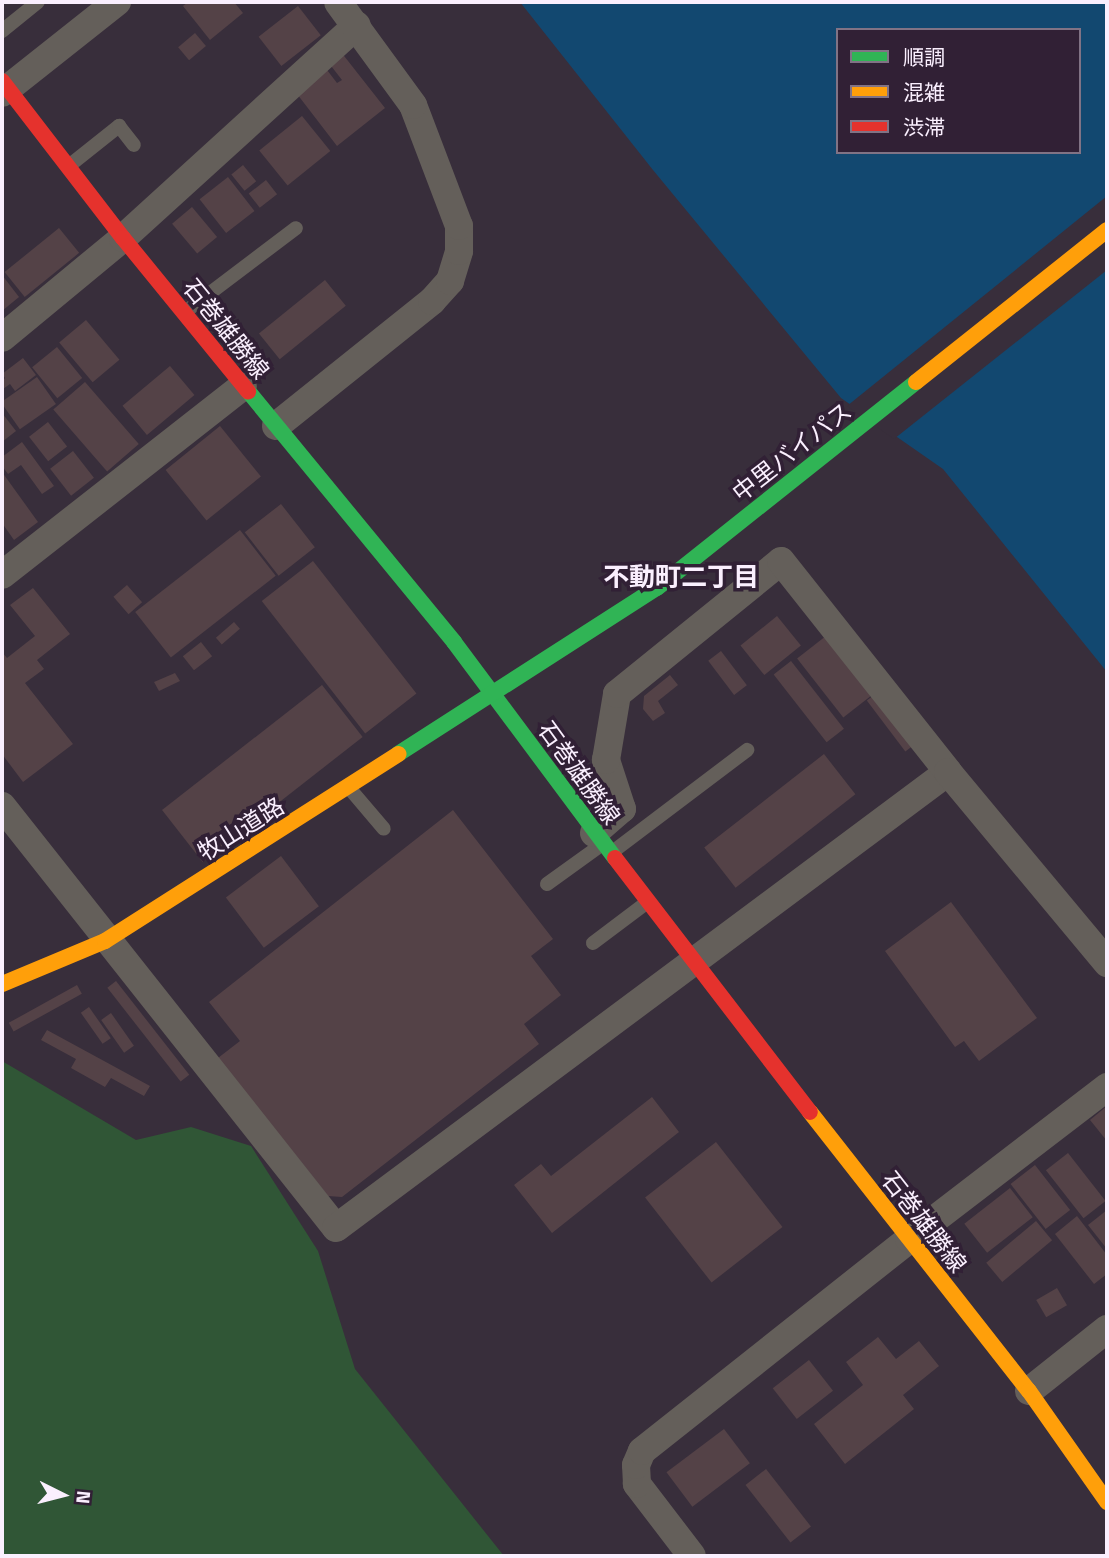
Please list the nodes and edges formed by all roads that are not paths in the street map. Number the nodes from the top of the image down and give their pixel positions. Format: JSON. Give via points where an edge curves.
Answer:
{"nodes":[{"id":1,"x":38,"y":2,"type":"edge"},
{"id":2,"x":117,"y":2,"type":"edge"},
{"id":3,"x":338,"y":2,"type":"edge"},
{"id":4,"x":357,"y":25,"type":"junction"},
{"id":5,"x":2,"y":31,"type":"edge"},
{"id":6,"x":4,"y":88,"type":"edge"},
{"id":7,"x":134,"y":145,"type":"dead end"},
{"id":8,"x":68,"y":166,"type":"junction"},
{"id":9,"x":296,"y":228,"type":"dead end"},
{"id":10,"x":1107,"y":230,"type":"edge"},
{"id":11,"x":123,"y":238,"type":"junction"},
{"id":12,"x":185,"y":312,"type":"junction"},
{"id":13,"x":2,"y":338,"type":"edge"},
{"id":14,"x":243,"y":387,"type":"junction"},
{"id":15,"x":276,"y":426,"type":"junction"},
{"id":16,"x":2,"y":575,"type":"edge"},
{"id":17,"x":493,"y":693,"type":"junction"},
{"id":18,"x":747,"y":750,"type":"dead end"},
{"id":19,"x":948,"y":772,"type":"junction"},
{"id":20,"x":349,"y":788,"type":"junction"},
{"id":21,"x":2,"y":806,"type":"edge"},
{"id":22,"x":384,"y":829,"type":"dead end"},
{"id":23,"x":602,"y":844,"type":"junction"},
{"id":24,"x":547,"y":884,"type":"dead end"},
{"id":25,"x":647,"y":903,"type":"junction"},
{"id":26,"x":105,"y":940,"type":"junction"},
{"id":27,"x":593,"y":943,"type":"dead end"},
{"id":28,"x":1107,"y":963,"type":"edge"},
{"id":29,"x":693,"y":964,"type":"junction"},
{"id":30,"x":2,"y":984,"type":"edge"},
{"id":31,"x":1107,"y":1087,"type":"edge"},
{"id":32,"x":909,"y":1239,"type":"junction"},
{"id":33,"x":1107,"y":1329,"type":"edge"},
{"id":34,"x":1029,"y":1391,"type":"junction"},
{"id":35,"x":1107,"y":1502,"type":"edge"},
{"id":36,"x":692,"y":1556,"type":"edge"}],
"edges":[{"from":1,"to":5,"type":"lane"},
{"from":2,"to":6,"type":"street"},
{"from":3,"to":4,"type":"street"},
{"from":4,"to":11,"type":"street"},
{"from":4,"to":15,"type":"street","via":[[413,105],[459,226],[459,251],[450,281],[432,301]]},
{"from":6,"to":8,"type":"main road","name":"石巻雄勝線"},
{"from":7,"to":8,"type":"lane","via":[[119,127]]},
{"from":8,"to":11,"type":"main road","name":"石巻雄勝線"},
{"from":9,"to":12,"type":"lane"},
{"from":10,"to":17,"type":"main road","name":"中里バイパス","via":[[657,588]]},
{"from":11,"to":12,"type":"main road","name":"石巻雄勝線"},
{"from":11,"to":13,"type":"street"},
{"from":12,"to":14,"type":"main road","name":"石巻雄勝線"},
{"from":14,"to":15,"type":"main road","name":"石巻雄勝線"},
{"from":14,"to":16,"type":"street"},
{"from":15,"to":17,"type":"main road","name":"石巻雄勝線"},
{"from":17,"to":20,"type":"main road","name":"牧山道路"},
{"from":17,"to":23,"type":"main road","name":"石巻雄勝線"},
{"from":18,"to":23,"type":"lane"},
{"from":19,"to":23,"type":"street","via":[[781,561],[617,694],[606,760],[622,810]]},
{"from":19,"to":28,"type":"street"},
{"from":19,"to":29,"type":"street"},
{"from":20,"to":22,"type":"lane"},
{"from":20,"to":26,"type":"main road","name":"牧山道路"},
{"from":21,"to":26,"type":"street"},
{"from":23,"to":24,"type":"lane"},
{"from":23,"to":25,"type":"main road","name":"石巻雄勝線"},
{"from":25,"to":27,"type":"lane"},
{"from":25,"to":29,"type":"main road","name":"石巻雄勝線"},
{"from":26,"to":29,"type":"street","via":[[336,1228]]},
{"from":26,"to":30,"type":"main road","name":"牧山道路"},
{"from":29,"to":32,"type":"main road","name":"石巻雄勝線"},
{"from":31,"to":32,"type":"street"},
{"from":32,"to":34,"type":"main road","name":"石巻雄勝線"},
{"from":32,"to":36,"type":"street","via":[[642,1451],[636,1465],[637,1484]]},
{"from":33,"to":34,"type":"street"},
{"from":34,"to":35,"type":"main road","name":"石巻雄勝線"}]}
